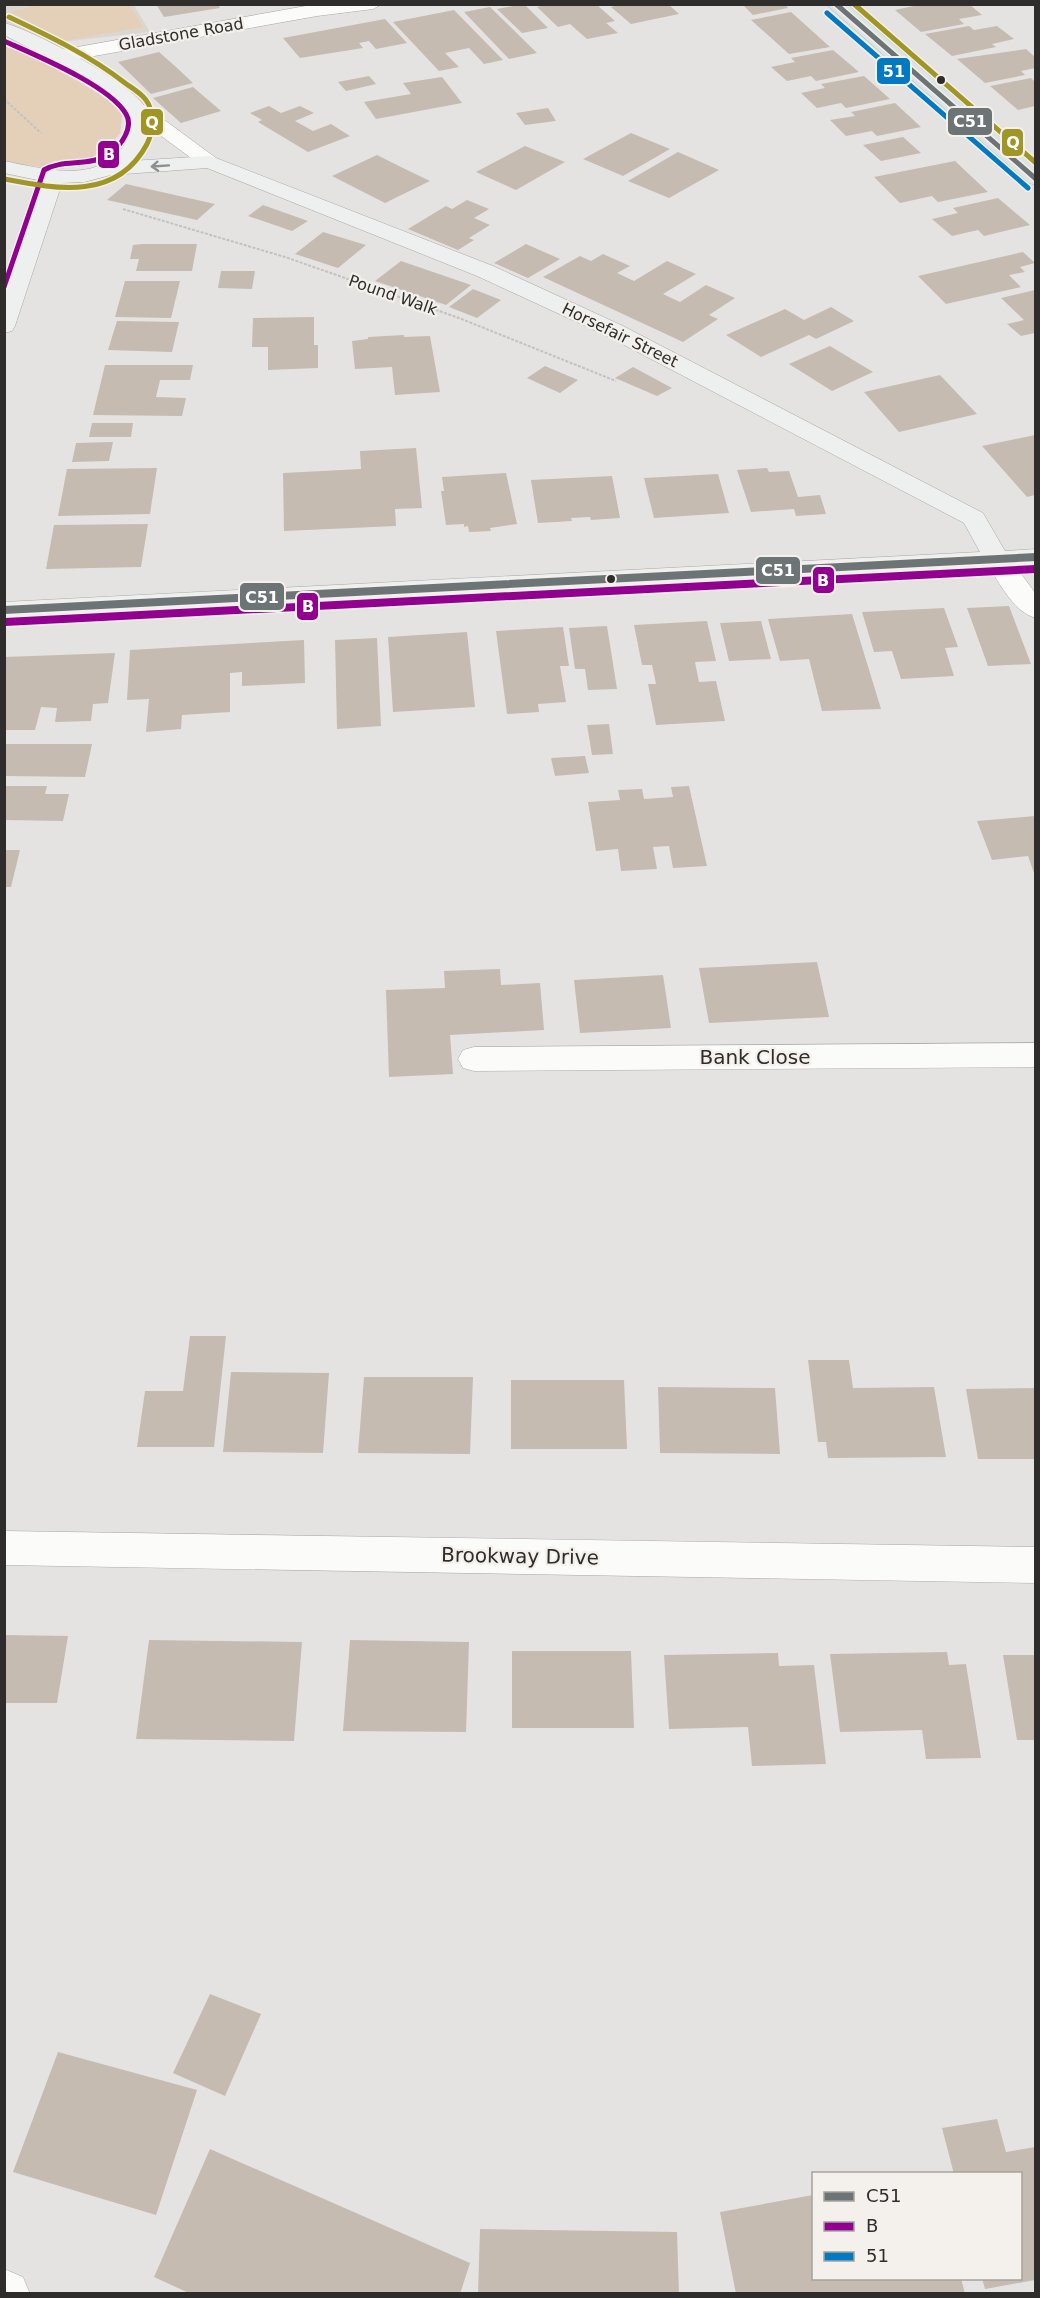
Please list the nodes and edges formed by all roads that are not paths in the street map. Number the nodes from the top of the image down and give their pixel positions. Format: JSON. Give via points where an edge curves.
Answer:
{"nodes":[{"id":1,"x":373,"y":4,"type":"edge"},
{"id":2,"x":835,"y":4,"type":"edge"},
{"id":3,"x":4,"y":27,"type":"edge"},
{"id":4,"x":61,"y":56,"type":"junction"},
{"id":5,"x":137,"y":109,"type":"junction"},
{"id":6,"x":210,"y":162,"type":"junction"},
{"id":7,"x":4,"y":167,"type":"edge"},
{"id":8,"x":111,"y":169,"type":"junction"},
{"id":9,"x":1035,"y":179,"type":"edge"},
{"id":10,"x":52,"y":183,"type":"junction"},
{"id":11,"x":4,"y":326,"type":"edge"},
{"id":12,"x":1035,"y":557,"type":"edge"},
{"id":13,"x":997,"y":559,"type":"junction"},
{"id":14,"x":4,"y":610,"type":"edge"},
{"id":15,"x":1035,"y":610,"type":"edge"},
{"id":16,"x":1035,"y":1055,"type":"edge"},
{"id":17,"x":474,"y":1059,"type":"dead end"},
{"id":18,"x":4,"y":1548,"type":"edge"},
{"id":19,"x":1035,"y":1565,"type":"edge"}],
"edges":[{"from":1,"to":4,"type":"street","name":"Gladstone Road","via":[[316,10]]},
{"from":2,"to":9,"type":"main road"},
{"from":3,"to":4,"type":"street","name":"Horsefair Street"},
{"from":4,"to":5,"type":"street","name":"Horsefair Street","via":[[115,89]]},
{"from":5,"to":6,"type":"street","name":"Horsefair Street"},
{"from":5,"to":8,"type":"street","via":[[141,132],[129,153]]},
{"from":6,"to":8,"type":"street","name":"Horsefair Street","one_way":true},
{"from":6,"to":13,"type":"street","name":"Horsefair Street","via":[[485,271],[615,331],[974,518]]},
{"from":7,"to":10,"type":"street","name":"Horsefair Street"},
{"from":8,"to":10,"type":"street","name":"Horsefair Street"},
{"from":10,"to":11,"type":"street"},
{"from":12,"to":13,"type":"street"},
{"from":13,"to":14,"type":"street"},
{"from":13,"to":15,"type":"street"},
{"from":16,"to":17,"type":"street","name":"Bank Close"},
{"from":18,"to":19,"type":"street","name":"Brookway Drive"}]}
